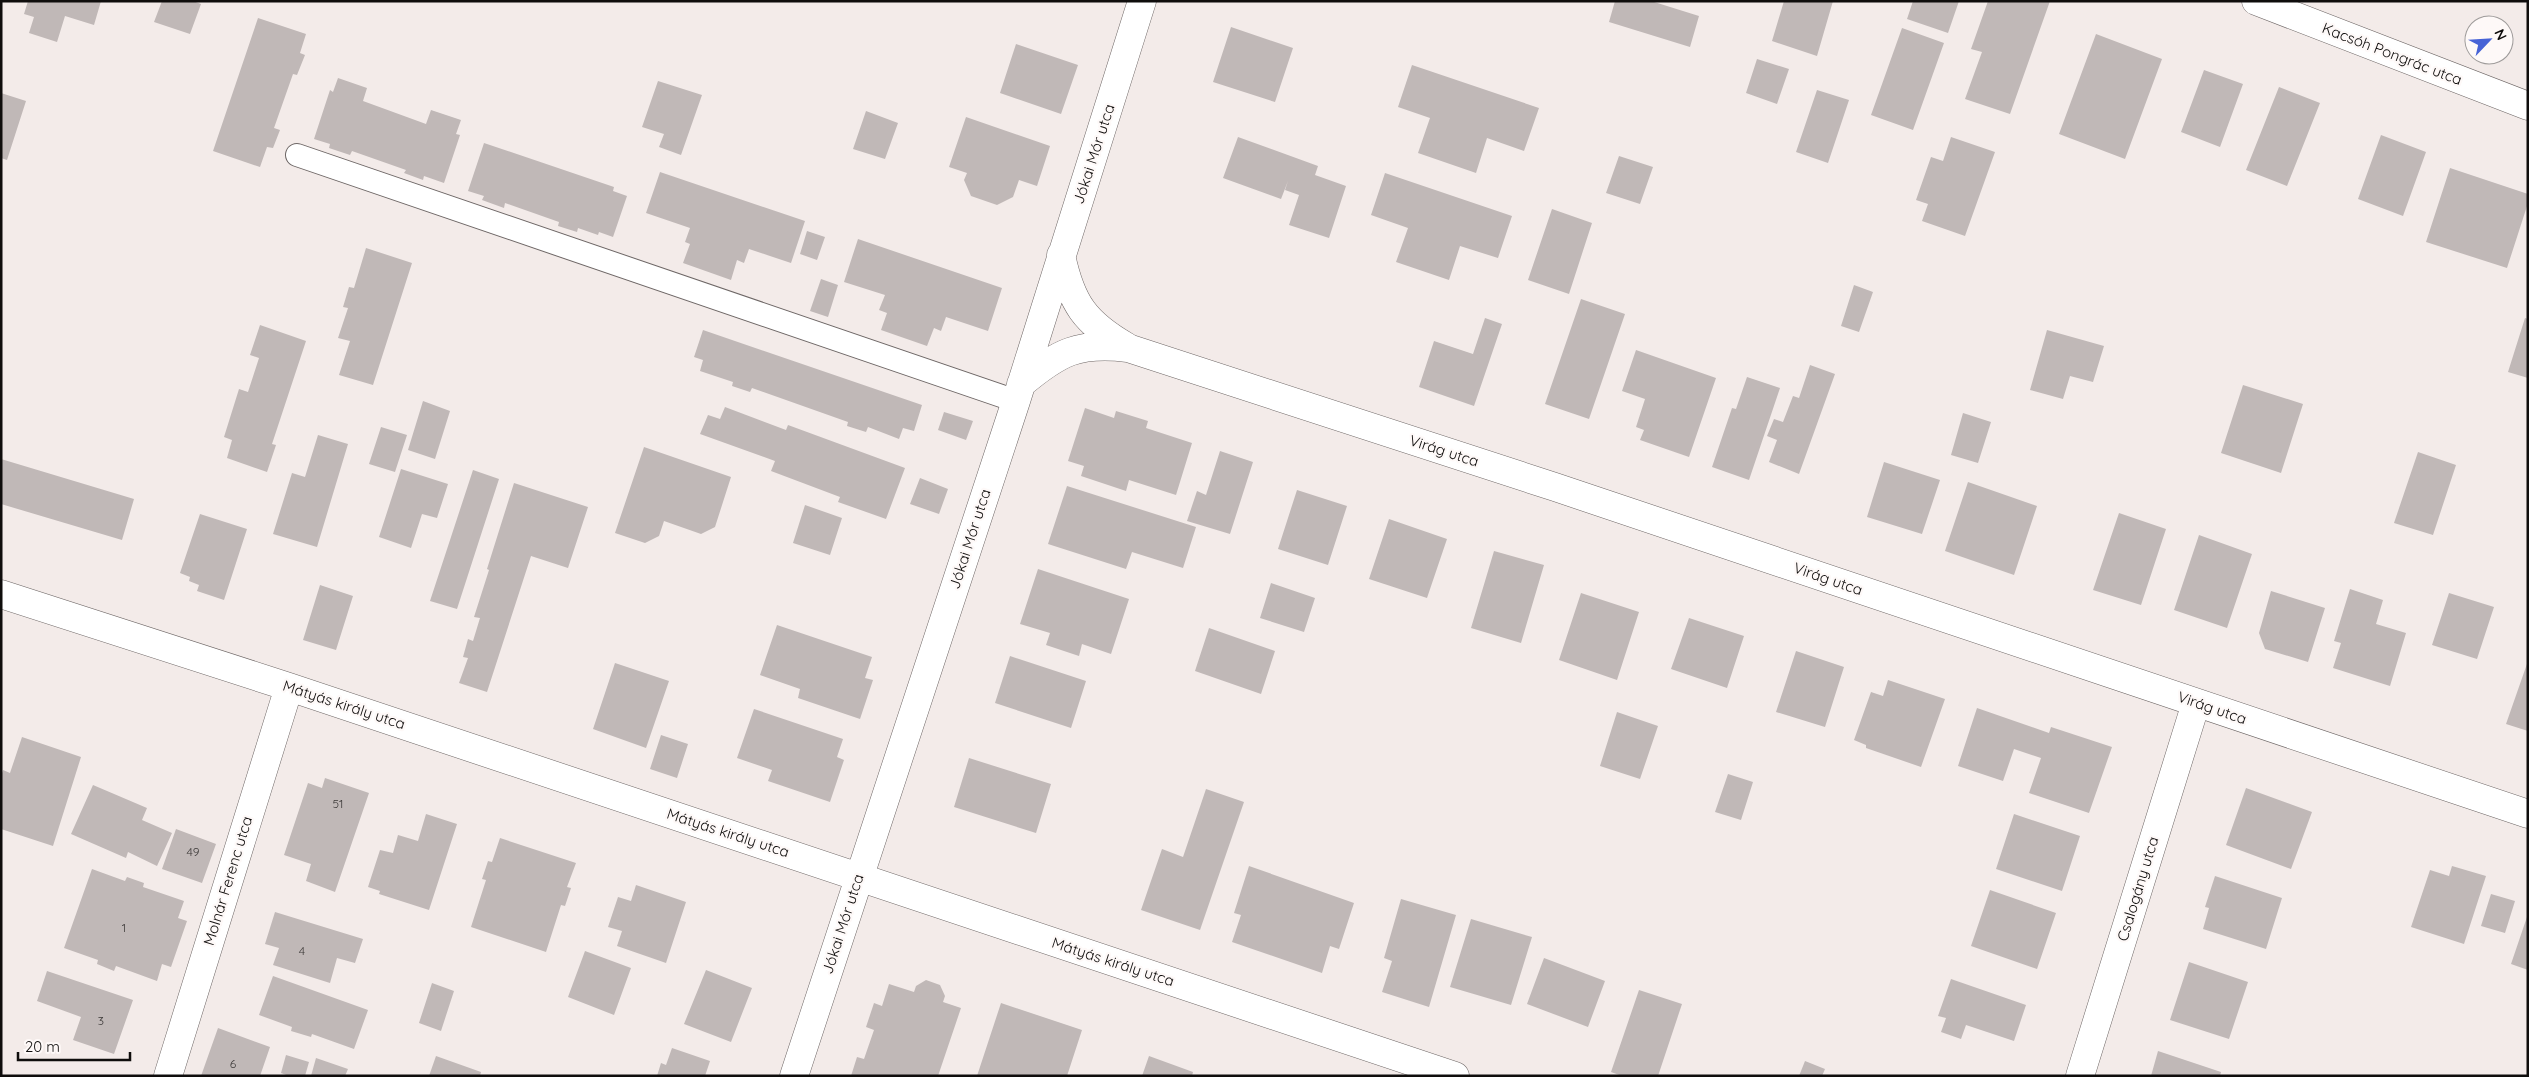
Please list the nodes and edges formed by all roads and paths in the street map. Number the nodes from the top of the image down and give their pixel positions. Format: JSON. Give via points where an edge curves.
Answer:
{"nodes":[{"id":1,"x":1142,"y":1,"type":"edge"},
{"id":2,"x":2256,"y":1,"type":"edge"},
{"id":3,"x":2528,"y":106,"type":"edge"},
{"id":4,"x":297,"y":155,"type":"dead end"},
{"id":5,"x":1061,"y":255,"type":"junction"},
{"id":6,"x":1128,"y":348,"type":"junction"},
{"id":7,"x":1018,"y":392,"type":"junction"},
{"id":8,"x":1,"y":594,"type":"edge"},
{"id":9,"x":289,"y":687,"type":"junction"},
{"id":10,"x":2196,"y":703,"type":"junction"},
{"id":11,"x":2528,"y":814,"type":"edge"},
{"id":12,"x":858,"y":877,"type":"junction"},
{"id":13,"x":168,"y":1076,"type":"edge"},
{"id":14,"x":794,"y":1076,"type":"edge"},
{"id":15,"x":1454,"y":1076,"type":"edge"},
{"id":16,"x":2080,"y":1076,"type":"edge"}],
"edges":[{"from":1,"to":5,"type":"street","name":"Jókai Mór utca"},
{"from":2,"to":3,"type":"street","name":"Kacsóh Pongrác utca"},
{"from":4,"to":7,"type":"lane"},
{"from":5,"to":6,"type":"street","name":"Virág utca","via":[[1066,281],[1088,318],[1101,332]]},
{"from":5,"to":7,"type":"street","name":"Jókai Mór utca"},
{"from":6,"to":7,"type":"street","name":"Virág utca","via":[[1088,346],[1069,351],[1044,364]]},
{"from":6,"to":10,"type":"street","name":"Virág utca","via":[[1564,490]]},
{"from":7,"to":12,"type":"street","name":"Jókai Mór utca"},
{"from":8,"to":9,"type":"street","name":"Mátyás király utca"},
{"from":9,"to":12,"type":"street","name":"Mátyás király utca"},
{"from":9,"to":13,"type":"street","name":"Molnár Ferenc utca"},
{"from":10,"to":11,"type":"street","name":"Virág utca"},
{"from":10,"to":16,"type":"street","name":"Csalogány utca"},
{"from":12,"to":14,"type":"street","name":"Jókai Mór utca"},
{"from":12,"to":15,"type":"street","name":"Mátyás király utca"}]}
